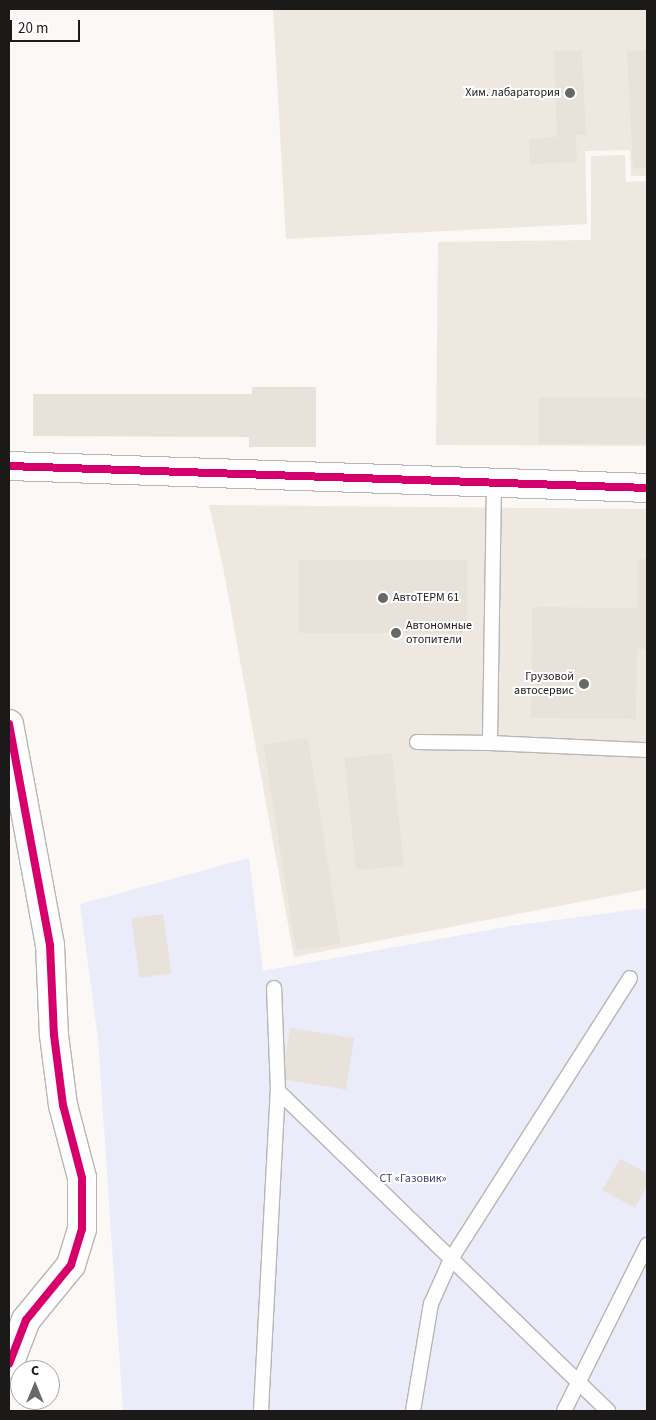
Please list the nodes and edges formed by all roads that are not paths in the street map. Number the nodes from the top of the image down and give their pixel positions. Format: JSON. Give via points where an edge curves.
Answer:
{"nodes":[{"id":1,"x":9,"y":466,"type":"edge"},
{"id":2,"x":494,"y":484,"type":"junction"},
{"id":3,"x":647,"y":488,"type":"edge"},
{"id":4,"x":9,"y":724,"type":"edge"},
{"id":5,"x":417,"y":742,"type":"dead end"},
{"id":6,"x":490,"y":744,"type":"junction"},
{"id":7,"x":647,"y":750,"type":"edge"},
{"id":8,"x":630,"y":978,"type":"dead end"},
{"id":9,"x":274,"y":988,"type":"dead end"},
{"id":10,"x":278,"y":1092,"type":"junction"},
{"id":11,"x":647,"y":1245,"type":"edge"},
{"id":12,"x":451,"y":1259,"type":"junction"},
{"id":13,"x":9,"y":1364,"type":"edge"},
{"id":14,"x":578,"y":1379,"type":"junction"},
{"id":15,"x":262,"y":1411,"type":"edge"},
{"id":16,"x":413,"y":1411,"type":"edge"},
{"id":17,"x":564,"y":1411,"type":"edge"},
{"id":18,"x":608,"y":1411,"type":"edge"}],
"edges":[{"from":1,"to":2,"type":"street"},
{"from":2,"to":3,"type":"street"},
{"from":2,"to":6,"type":"lane"},
{"from":4,"to":13,"type":"street","via":[[50,945],[54,1035],[63,1105],[82,1178],[82,1229],[71,1266],[26,1320]]},
{"from":5,"to":6,"type":"lane"},
{"from":6,"to":7,"type":"lane"},
{"from":8,"to":12,"type":"lane"},
{"from":9,"to":10,"type":"lane"},
{"from":10,"to":12,"type":"lane"},
{"from":10,"to":15,"type":"lane"},
{"from":11,"to":14,"type":"lane"},
{"from":12,"to":14,"type":"lane"},
{"from":12,"to":16,"type":"lane","via":[[431,1304]]},
{"from":14,"to":17,"type":"lane"},
{"from":14,"to":18,"type":"lane"}]}
